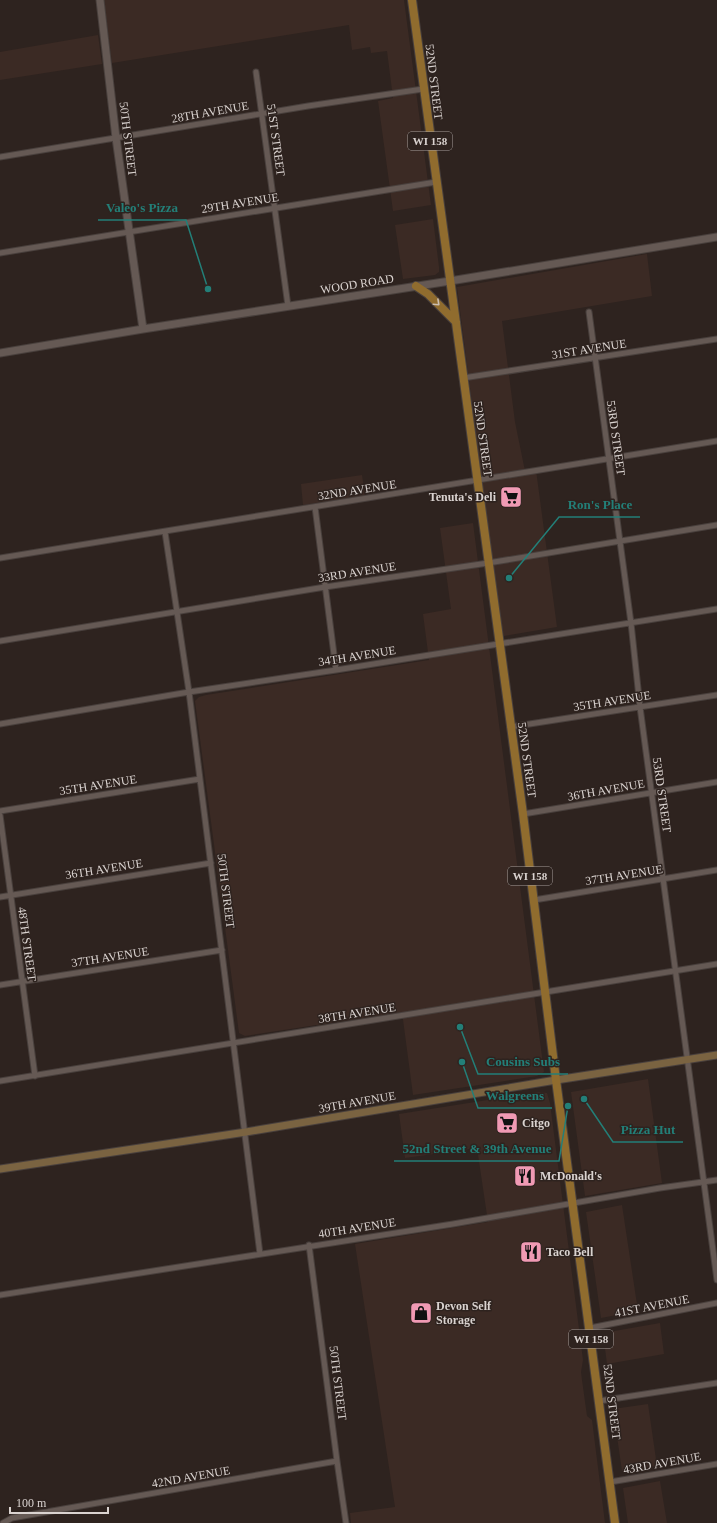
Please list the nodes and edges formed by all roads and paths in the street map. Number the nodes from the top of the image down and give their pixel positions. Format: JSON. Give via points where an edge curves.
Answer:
{"nodes":[{"id":1,"x":100,"y":0,"type":"edge"},
{"id":2,"x":412,"y":0,"type":"edge"},
{"id":3,"x":256,"y":72,"type":"dead end"},
{"id":4,"x":423,"y":89,"type":"junction"},
{"id":5,"x":262,"y":114,"type":"junction"},
{"id":6,"x":116,"y":138,"type":"junction"},
{"id":7,"x":0,"y":157,"type":"edge"},
{"id":8,"x":436,"y":182,"type":"junction"},
{"id":9,"x":275,"y":208,"type":"junction"},
{"id":10,"x":129,"y":231,"type":"junction"},
{"id":11,"x":717,"y":237,"type":"edge"},
{"id":12,"x":0,"y":253,"type":"edge"},
{"id":13,"x":450,"y":281,"type":"junction"},
{"id":14,"x":416,"y":286,"type":"junction"},
{"id":15,"x":288,"y":306,"type":"junction"},
{"id":16,"x":589,"y":312,"type":"dead end"},
{"id":17,"x":456,"y":322,"type":"junction"},
{"id":18,"x":143,"y":329,"type":"junction"},
{"id":19,"x":717,"y":339,"type":"edge"},
{"id":20,"x":0,"y":353,"type":"edge"},
{"id":21,"x":595,"y":358,"type":"junction"},
{"id":22,"x":463,"y":378,"type":"junction"},
{"id":23,"x":717,"y":441,"type":"edge"},
{"id":24,"x":608,"y":459,"type":"junction"},
{"id":25,"x":477,"y":481,"type":"junction"},
{"id":26,"x":315,"y":507,"type":"junction"},
{"id":27,"x":717,"y":525,"type":"edge"},
{"id":28,"x":165,"y":532,"type":"junction"},
{"id":29,"x":619,"y":541,"type":"junction"},
{"id":30,"x":0,"y":558,"type":"edge"},
{"id":31,"x":488,"y":563,"type":"junction"},
{"id":32,"x":325,"y":587,"type":"junction"},
{"id":33,"x":717,"y":608,"type":"edge"},
{"id":34,"x":177,"y":612,"type":"junction"},
{"id":35,"x":631,"y":623,"type":"junction"},
{"id":36,"x":0,"y":641,"type":"edge"},
{"id":37,"x":498,"y":643,"type":"junction"},
{"id":38,"x":336,"y":670,"type":"junction"},
{"id":39,"x":189,"y":692,"type":"junction"},
{"id":40,"x":717,"y":695,"type":"edge"},
{"id":41,"x":640,"y":707,"type":"junction"},
{"id":42,"x":0,"y":724,"type":"edge"},
{"id":43,"x":510,"y":727,"type":"junction"},
{"id":44,"x":200,"y":779,"type":"junction"},
{"id":45,"x":717,"y":782,"type":"edge"},
{"id":46,"x":652,"y":793,"type":"junction"},
{"id":47,"x":0,"y":812,"type":"edge"},
{"id":48,"x":523,"y":814,"type":"junction"},
{"id":49,"x":0,"y":815,"type":"edge"},
{"id":50,"x":211,"y":863,"type":"junction"},
{"id":51,"x":717,"y":870,"type":"edge"},
{"id":52,"x":664,"y":879,"type":"junction"},
{"id":53,"x":10,"y":895,"type":"junction"},
{"id":54,"x":0,"y":896,"type":"edge"},
{"id":55,"x":534,"y":900,"type":"junction"},
{"id":56,"x":222,"y":950,"type":"junction"},
{"id":57,"x":717,"y":964,"type":"edge"},
{"id":58,"x":676,"y":971,"type":"junction"},
{"id":59,"x":23,"y":981,"type":"junction"},
{"id":60,"x":0,"y":985,"type":"edge"},
{"id":61,"x":545,"y":992,"type":"junction"},
{"id":62,"x":234,"y":1044,"type":"junction"},
{"id":63,"x":717,"y":1055,"type":"edge"},
{"id":64,"x":687,"y":1060,"type":"junction"},
{"id":65,"x":35,"y":1076,"type":"junction"},
{"id":66,"x":556,"y":1080,"type":"junction"},
{"id":67,"x":0,"y":1081,"type":"edge"},
{"id":68,"x":246,"y":1132,"type":"junction"},
{"id":69,"x":0,"y":1169,"type":"edge"},
{"id":70,"x":717,"y":1180,"type":"edge"},
{"id":71,"x":704,"y":1182,"type":"junction"},
{"id":72,"x":574,"y":1204,"type":"junction"},
{"id":73,"x":310,"y":1246,"type":"junction"},
{"id":74,"x":260,"y":1254,"type":"junction"},
{"id":75,"x":717,"y":1280,"type":"edge"},
{"id":76,"x":0,"y":1295,"type":"edge"},
{"id":77,"x":717,"y":1303,"type":"edge"},
{"id":78,"x":590,"y":1328,"type":"junction"},
{"id":79,"x":717,"y":1383,"type":"edge"},
{"id":80,"x":600,"y":1402,"type":"junction"},
{"id":81,"x":336,"y":1462,"type":"junction"},
{"id":82,"x":717,"y":1464,"type":"edge"},
{"id":83,"x":610,"y":1482,"type":"junction"},
{"id":84,"x":3,"y":1523,"type":"edge"},
{"id":85,"x":346,"y":1523,"type":"edge"},
{"id":86,"x":616,"y":1523,"type":"edge"}],
"edges":[{"from":1,"to":6,"type":"street","name":"50TH STREET"},
{"from":2,"to":4,"type":"main road","name":"52ND STREET","number":"WI 158"},
{"from":3,"to":5,"type":"street","name":"51ST STREET"},
{"from":4,"to":5,"type":"street","name":"28TH AVENUE"},
{"from":4,"to":8,"type":"main road","name":"52ND STREET","number":"WI 158"},
{"from":5,"to":6,"type":"street","name":"28TH AVENUE"},
{"from":5,"to":9,"type":"street","name":"51ST STREET"},
{"from":6,"to":7,"type":"street","name":"28TH AVENUE"},
{"from":6,"to":10,"type":"street","name":"50TH STREET"},
{"from":8,"to":9,"type":"street","name":"29TH AVENUE"},
{"from":8,"to":13,"type":"main road","name":"52ND STREET","number":"WI 158"},
{"from":9,"to":10,"type":"street","name":"29TH AVENUE"},
{"from":9,"to":15,"type":"street","name":"51ST STREET"},
{"from":10,"to":12,"type":"street","name":"29TH AVENUE"},
{"from":10,"to":18,"type":"street","name":"50TH STREET"},
{"from":11,"to":13,"type":"street","name":"WOOD ROAD"},
{"from":13,"to":14,"type":"street","name":"WOOD ROAD"},
{"from":13,"to":17,"type":"main road","name":"52ND STREET","number":"WI 158"},
{"from":14,"to":15,"type":"street","name":"WOOD ROAD"},
{"from":14,"to":17,"type":"main road","one_way":true,"via":[[428,294]]},
{"from":15,"to":18,"type":"street","name":"WOOD ROAD"},
{"from":16,"to":21,"type":"street","name":"53RD STREET"},
{"from":17,"to":22,"type":"main road","name":"52ND STREET","number":"WI 158"},
{"from":18,"to":20,"type":"street","name":"WOOD ROAD"},
{"from":19,"to":21,"type":"street","name":"31ST AVENUE"},
{"from":21,"to":22,"type":"street","name":"31ST AVENUE"},
{"from":21,"to":24,"type":"street","name":"53RD STREET"},
{"from":22,"to":25,"type":"main road","name":"52ND STREET","number":"WI 158"},
{"from":23,"to":24,"type":"street","name":"32ND AVENUE"},
{"from":24,"to":25,"type":"street","name":"32ND AVENUE"},
{"from":24,"to":29,"type":"street","name":"53RD STREET"},
{"from":25,"to":26,"type":"street","name":"32ND AVENUE"},
{"from":25,"to":31,"type":"main road","name":"52ND STREET","number":"WI 158"},
{"from":26,"to":28,"type":"street","name":"32ND AVENUE"},
{"from":26,"to":32,"type":"street"},
{"from":27,"to":29,"type":"street","name":"33RD AVENUE"},
{"from":28,"to":30,"type":"street","name":"32ND AVENUE"},
{"from":28,"to":34,"type":"street","name":"50TH STREET"},
{"from":29,"to":31,"type":"street","name":"33RD AVENUE"},
{"from":29,"to":35,"type":"street","name":"53RD STREET"},
{"from":31,"to":32,"type":"street","name":"33RD AVENUE"},
{"from":31,"to":37,"type":"main road","name":"52ND STREET","number":"WI 158"},
{"from":32,"to":34,"type":"street","name":"33RD AVENUE"},
{"from":32,"to":38,"type":"street"},
{"from":33,"to":35,"type":"street","name":"34TH AVENUE"},
{"from":34,"to":36,"type":"street","name":"33RD AVENUE"},
{"from":34,"to":39,"type":"street","name":"50TH STREET"},
{"from":35,"to":37,"type":"street","name":"34TH AVENUE"},
{"from":35,"to":41,"type":"street","name":"53RD STREET"},
{"from":37,"to":38,"type":"street","name":"34TH AVENUE"},
{"from":37,"to":43,"type":"main road","name":"52ND STREET","number":"WI 158"},
{"from":38,"to":39,"type":"street","name":"34TH AVENUE"},
{"from":39,"to":42,"type":"street","name":"34TH AVENUE"},
{"from":39,"to":44,"type":"street","name":"50TH STREET"},
{"from":40,"to":41,"type":"street","name":"35TH AVENUE"},
{"from":41,"to":43,"type":"street","name":"35TH AVENUE"},
{"from":41,"to":46,"type":"street","name":"53RD STREET"},
{"from":43,"to":48,"type":"main road","name":"52ND STREET","number":"WI 158"},
{"from":44,"to":47,"type":"street","name":"35TH AVENUE"},
{"from":44,"to":50,"type":"street","name":"50TH STREET"},
{"from":45,"to":46,"type":"street","name":"36TH AVENUE"},
{"from":46,"to":48,"type":"street","name":"36TH AVENUE"},
{"from":46,"to":52,"type":"street","name":"53RD STREET"},
{"from":48,"to":55,"type":"main road","name":"52ND STREET","number":"WI 158"},
{"from":49,"to":53,"type":"street","name":"48TH STREET"},
{"from":50,"to":53,"type":"street","name":"36TH AVENUE"},
{"from":50,"to":56,"type":"street","name":"50TH STREET"},
{"from":51,"to":52,"type":"street","name":"37TH AVENUE"},
{"from":52,"to":55,"type":"street","name":"37TH AVENUE"},
{"from":52,"to":58,"type":"street","name":"53RD STREET"},
{"from":53,"to":54,"type":"street","name":"36TH AVENUE"},
{"from":53,"to":59,"type":"street","name":"48TH STREET"},
{"from":55,"to":61,"type":"main road","name":"52ND STREET","number":"WI 158"},
{"from":56,"to":59,"type":"street","name":"37TH AVENUE"},
{"from":56,"to":62,"type":"street","name":"50TH STREET"},
{"from":57,"to":58,"type":"street","name":"38TH AVENUE"},
{"from":58,"to":61,"type":"street","name":"38TH AVENUE"},
{"from":58,"to":64,"type":"street","name":"53RD STREET"},
{"from":59,"to":60,"type":"street","name":"37TH AVENUE"},
{"from":59,"to":65,"type":"street","name":"48TH STREET"},
{"from":61,"to":62,"type":"street","name":"38TH AVENUE"},
{"from":61,"to":66,"type":"main road","name":"52ND STREET","number":"WI 158"},
{"from":62,"to":65,"type":"street","name":"38TH AVENUE"},
{"from":62,"to":68,"type":"street","name":"50TH STREET"},
{"from":63,"to":64,"type":"main road","name":"39TH AVENUE"},
{"from":64,"to":66,"type":"main road","name":"39TH AVENUE"},
{"from":64,"to":71,"type":"street","name":"53RD STREET"},
{"from":65,"to":67,"type":"street","name":"38TH AVENUE"},
{"from":66,"to":68,"type":"main road","name":"39TH AVENUE"},
{"from":66,"to":72,"type":"main road","name":"52ND STREET","number":"WI 158"},
{"from":68,"to":69,"type":"main road","name":"39TH AVENUE"},
{"from":68,"to":74,"type":"street","name":"50TH STREET"},
{"from":70,"to":71,"type":"street","name":"40TH AVENUE"},
{"from":71,"to":72,"type":"street","name":"40TH AVENUE"},
{"from":71,"to":75,"type":"street","name":"53RD STREET"},
{"from":72,"to":73,"type":"street","name":"40TH AVENUE"},
{"from":72,"to":78,"type":"main road","name":"52ND STREET","number":"WI 158"},
{"from":73,"to":74,"type":"street","name":"40TH AVENUE"},
{"from":73,"to":81,"type":"street","name":"50TH STREET"},
{"from":74,"to":76,"type":"street","name":"40TH AVENUE"},
{"from":77,"to":78,"type":"street","name":"41ST AVENUE"},
{"from":78,"to":80,"type":"main road","name":"52ND STREET","number":"WI 158"},
{"from":79,"to":80,"type":"street"},
{"from":80,"to":83,"type":"main road","name":"52ND STREET","number":"WI 158"},
{"from":81,"to":84,"type":"street","name":"42ND AVENUE","via":[[12,1518]]},
{"from":81,"to":85,"type":"street","name":"50TH STREET"},
{"from":82,"to":83,"type":"street","name":"43RD AVENUE"},
{"from":83,"to":86,"type":"main road","name":"52ND STREET","number":"WI 158"}]}
